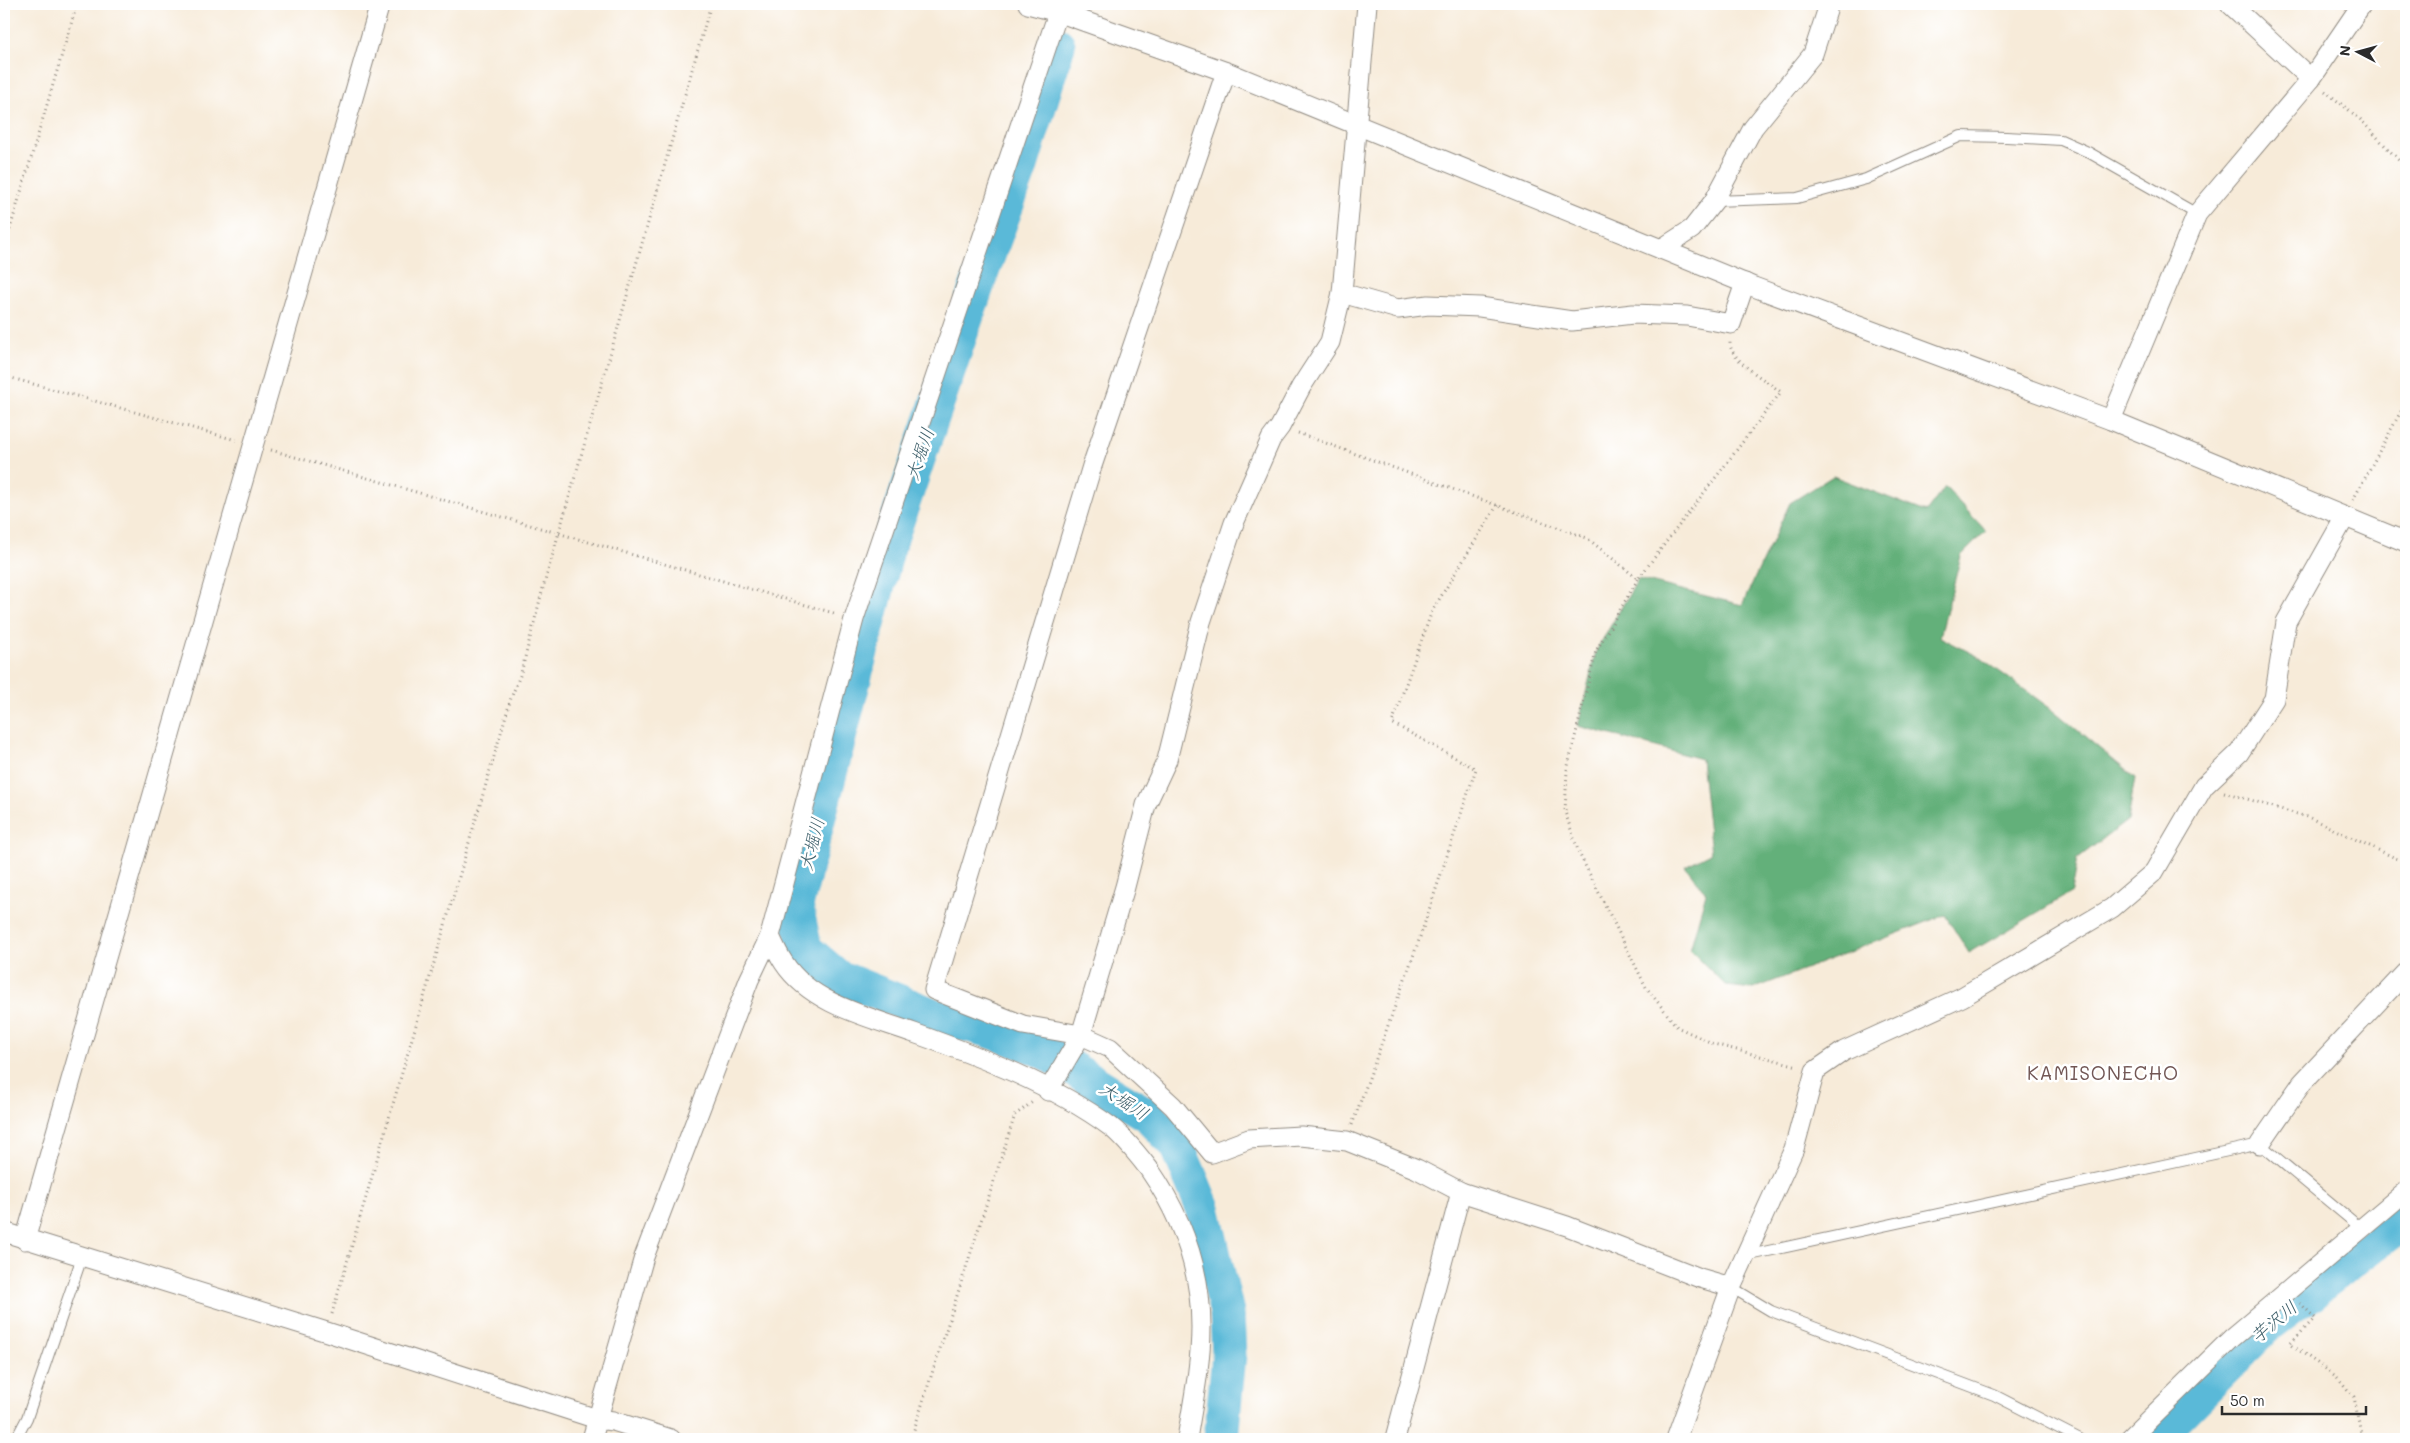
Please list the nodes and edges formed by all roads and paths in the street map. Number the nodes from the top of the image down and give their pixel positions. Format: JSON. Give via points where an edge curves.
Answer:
{"nodes":[{"id":1,"x":77,"y":4,"type":"edge"},
{"id":2,"x":380,"y":4,"type":"edge"},
{"id":3,"x":711,"y":4,"type":"edge"},
{"id":4,"x":1028,"y":4,"type":"edge"},
{"id":5,"x":1367,"y":4,"type":"edge"},
{"id":6,"x":1827,"y":4,"type":"edge"},
{"id":7,"x":2230,"y":4,"type":"edge"},
{"id":8,"x":2362,"y":4,"type":"edge"},
{"id":9,"x":1059,"y":8,"type":"edge"},
{"id":10,"x":1226,"y":72,"type":"junction"},
{"id":11,"x":2311,"y":79,"type":"junction"},
{"id":12,"x":1356,"y":124,"type":"junction"},
{"id":13,"x":2406,"y":168,"type":"edge"},
{"id":14,"x":1714,"y":201,"type":"junction"},
{"id":15,"x":2197,"y":214,"type":"junction"},
{"id":16,"x":1661,"y":248,"type":"junction"},
{"id":17,"x":4,"y":249,"type":"edge"},
{"id":18,"x":1745,"y":283,"type":"junction"},
{"id":19,"x":1342,"y":293,"type":"junction"},
{"id":20,"x":1731,"y":324,"type":"junction"},
{"id":21,"x":4,"y":376,"type":"edge"},
{"id":22,"x":2406,"y":402,"type":"edge"},
{"id":23,"x":2111,"y":420,"type":"junction"},
{"id":24,"x":1280,"y":427,"type":"junction"},
{"id":25,"x":254,"y":445,"type":"junction"},
{"id":26,"x":1498,"y":504,"type":"junction"},
{"id":27,"x":2345,"y":517,"type":"junction"},
{"id":28,"x":558,"y":533,"type":"junction"},
{"id":29,"x":2406,"y":542,"type":"edge"},
{"id":30,"x":1638,"y":579,"type":"junction"},
{"id":31,"x":854,"y":619,"type":"junction"},
{"id":32,"x":2204,"y":786,"type":"junction"},
{"id":33,"x":2406,"y":863,"type":"edge"},
{"id":34,"x":770,"y":936,"type":"junction"},
{"id":35,"x":2406,"y":972,"type":"edge"},
{"id":36,"x":1081,"y":1035,"type":"junction"},
{"id":37,"x":1815,"y":1071,"type":"junction"},
{"id":38,"x":1049,"y":1090,"type":"junction"},
{"id":39,"x":1347,"y":1141,"type":"junction"},
{"id":40,"x":2260,"y":1144,"type":"junction"},
{"id":41,"x":2406,"y":1191,"type":"edge"},
{"id":42,"x":1461,"y":1192,"type":"junction"},
{"id":43,"x":2362,"y":1229,"type":"junction"},
{"id":44,"x":4,"y":1232,"type":"edge"},
{"id":45,"x":25,"y":1240,"type":"junction"},
{"id":46,"x":1745,"y":1256,"type":"junction"},
{"id":47,"x":82,"y":1257,"type":"junction"},
{"id":48,"x":1731,"y":1287,"type":"junction"},
{"id":49,"x":2294,"y":1296,"type":"dead end"},
{"id":50,"x":326,"y":1332,"type":"junction"},
{"id":51,"x":598,"y":1419,"type":"junction"},
{"id":52,"x":16,"y":1439,"type":"edge"},
{"id":53,"x":592,"y":1439,"type":"edge"},
{"id":54,"x":671,"y":1439,"type":"edge"},
{"id":55,"x":911,"y":1439,"type":"edge"},
{"id":56,"x":1187,"y":1439,"type":"edge"},
{"id":57,"x":1395,"y":1439,"type":"edge"},
{"id":58,"x":1676,"y":1439,"type":"edge"},
{"id":59,"x":2080,"y":1439,"type":"edge"},
{"id":60,"x":2129,"y":1439,"type":"edge"},
{"id":61,"x":2362,"y":1439,"type":"edge"}],
"edges":[{"from":1,"to":17,"type":"path"},
{"from":2,"to":25,"type":"street"},
{"from":3,"to":28,"type":"path"},
{"from":4,"to":9,"type":"street"},
{"from":5,"to":12,"type":"street"},
{"from":6,"to":14,"type":"street","via":[[1814,54],[1753,128]]},
{"from":7,"to":11,"type":"street"},
{"from":8,"to":11,"type":"street"},
{"from":9,"to":10,"type":"street"},
{"from":9,"to":31,"type":"street"},
{"from":10,"to":12,"type":"street"},
{"from":10,"to":36,"type":"street","via":[[1092,466],[934,990],[1023,1025]]},
{"from":11,"to":13,"type":"path","via":[[2360,119]]},
{"from":11,"to":15,"type":"street"},
{"from":12,"to":16,"type":"street"},
{"from":12,"to":19,"type":"street"},
{"from":14,"to":15,"type":"lane","via":[[1797,198],[1866,180],[1961,136],[1979,136],[2061,140]]},
{"from":14,"to":16,"type":"street","via":[[1692,229]]},
{"from":15,"to":23,"type":"street"},
{"from":16,"to":18,"type":"street"},
{"from":18,"to":20,"type":"street"},
{"from":18,"to":23,"type":"street"},
{"from":19,"to":20,"type":"street","via":[[1398,310],[1428,305],[1480,306],[1572,321],[1633,314],[1687,316]]},
{"from":19,"to":24,"type":"street","via":[[1330,342]]},
{"from":20,"to":30,"type":"path","via":[[1729,349],[1781,392]]},
{"from":21,"to":25,"type":"path"},
{"from":22,"to":27,"type":"path"},
{"from":23,"to":27,"type":"street"},
{"from":24,"to":26,"type":"path"},
{"from":24,"to":36,"type":"street","via":[[1271,439],[1234,523],[1201,622],[1167,760],[1146,805]]},
{"from":25,"to":28,"type":"path"},
{"from":25,"to":45,"type":"street"},
{"from":26,"to":30,"type":"path","via":[[1587,538]]},
{"from":26,"to":39,"type":"path","via":[[1432,611],[1392,723],[1476,769],[1420,940]]},
{"from":27,"to":29,"type":"street"},
{"from":27,"to":32,"type":"street","via":[[2286,622],[2274,699],[2239,753]]},
{"from":28,"to":31,"type":"path"},
{"from":28,"to":50,"type":"path","via":[[521,674],[508,707]]},
{"from":30,"to":37,"type":"path","via":[[1596,651],[1568,770],[1565,812],[1579,853],[1646,987],[1677,1027],[1714,1044]]},
{"from":31,"to":34,"type":"street"},
{"from":32,"to":33,"type":"path","via":[[2310,818]]},
{"from":32,"to":37,"type":"street","via":[[2154,872],[2112,908],[1962,997],[1844,1051]]},
{"from":34,"to":38,"type":"street","via":[[784,964],[830,1003],[973,1054]]},
{"from":34,"to":51,"type":"street","via":[[749,980],[644,1257]]},
{"from":35,"to":40,"type":"street","via":[[2302,1083]]},
{"from":36,"to":38,"type":"street"},
{"from":36,"to":39,"type":"street","via":[[1110,1048],[1144,1077],[1212,1153],[1249,1139],[1301,1136]]},
{"from":37,"to":46,"type":"street","via":[[1794,1149]]},
{"from":38,"to":55,"type":"path","via":[[1015,1115]]},
{"from":38,"to":56,"type":"street","via":[[1112,1128],[1166,1193],[1184,1230],[1194,1262],[1201,1327]]},
{"from":39,"to":42,"type":"street","via":[[1417,1168]]},
{"from":40,"to":43,"type":"lane"},
{"from":40,"to":46,"type":"lane"},
{"from":41,"to":43,"type":"street"},
{"from":42,"to":48,"type":"street","via":[[1568,1226]]},
{"from":42,"to":57,"type":"street"},
{"from":43,"to":60,"type":"street","via":[[2232,1338]]},
{"from":44,"to":45,"type":"street"},
{"from":45,"to":47,"type":"street"},
{"from":46,"to":48,"type":"street"},
{"from":47,"to":50,"type":"street"},
{"from":47,"to":52,"type":"lane","via":[[28,1418]]},
{"from":48,"to":58,"type":"street"},
{"from":48,"to":59,"type":"lane","via":[[1771,1311],[1994,1395]]},
{"from":49,"to":61,"type":"path","via":[[2315,1318],[2290,1344],[2337,1377],[2354,1397]]},
{"from":50,"to":51,"type":"street"},
{"from":51,"to":53,"type":"street"},
{"from":51,"to":54,"type":"street"}]}
